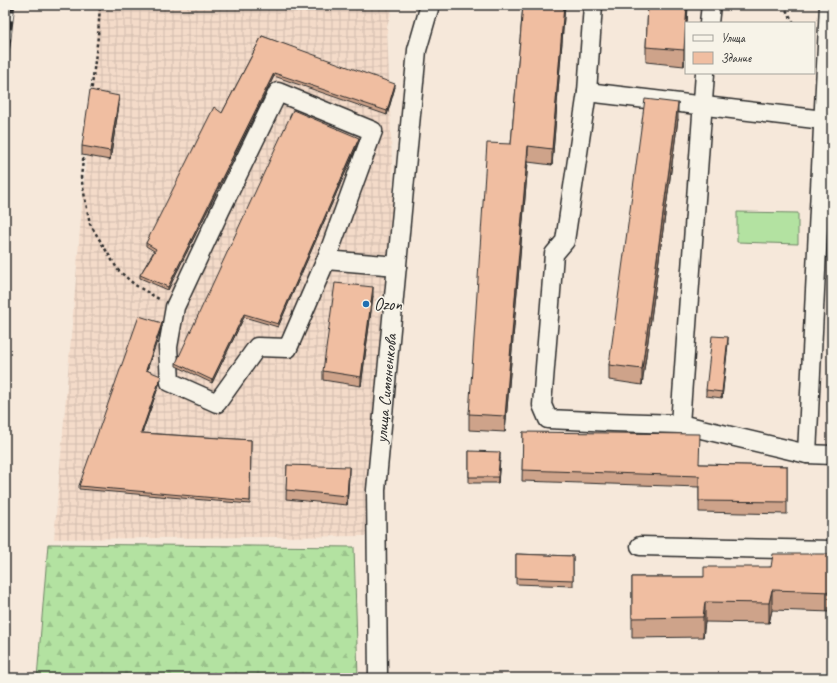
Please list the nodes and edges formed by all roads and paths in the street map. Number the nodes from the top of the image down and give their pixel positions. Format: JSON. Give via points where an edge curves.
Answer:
{"nodes":[{"id":1,"x":100,"y":5,"type":"edge"},
{"id":2,"x":430,"y":5,"type":"edge"},
{"id":3,"x":593,"y":5,"type":"edge"},
{"id":4,"x":711,"y":5,"type":"edge"},
{"id":5,"x":784,"y":5,"type":"edge"},
{"id":6,"x":830,"y":5,"type":"edge"},
{"id":7,"x":709,"y":22,"type":"edge"},
{"id":8,"x":793,"y":22,"type":"edge"},
{"id":9,"x":705,"y":74,"type":"edge"},
{"id":10,"x":587,"y":92,"type":"junction"},
{"id":11,"x":90,"y":99,"type":"edge"},
{"id":12,"x":702,"y":106,"type":"junction"},
{"id":13,"x":828,"y":120,"type":"edge"},
{"id":14,"x":85,"y":146,"type":"edge"},
{"id":15,"x":326,"y":260,"type":"junction"},
{"id":16,"x":397,"y":266,"type":"junction"},
{"id":17,"x":175,"y":307,"type":"junction"},
{"id":18,"x":680,"y":424,"type":"junction"},
{"id":19,"x":806,"y":454,"type":"junction"},
{"id":20,"x":832,"y":455,"type":"edge"},
{"id":21,"x":640,"y":546,"type":"dead end"},
{"id":22,"x":832,"y":550,"type":"edge"},
{"id":23,"x":378,"y":678,"type":"edge"}],
"edges":[{"from":1,"to":11,"type":"path"},
{"from":2,"to":16,"type":"street","name":"улица Симоненкова","via":[[417,50]]},
{"from":3,"to":10,"type":"street"},
{"from":4,"to":7,"type":"street"},
{"from":5,"to":8,"type":"path"},
{"from":6,"to":13,"type":"street"},
{"from":9,"to":12,"type":"street"},
{"from":10,"to":12,"type":"street"},
{"from":10,"to":18,"type":"street","via":[[565,241],[554,254],[542,405],[548,419]]},
{"from":12,"to":13,"type":"street"},
{"from":12,"to":18,"type":"street"},
{"from":13,"to":19,"type":"street"},
{"from":14,"to":17,"type":"path","via":[[81,177],[90,224],[118,270],[135,285]]},
{"from":15,"to":16,"type":"street"},
{"from":15,"to":17,"type":"street","via":[[288,348],[257,347],[217,403],[170,382],[168,347]]},
{"from":15,"to":17,"type":"street","via":[[373,131],[278,92]]},
{"from":16,"to":23,"type":"street","name":"улица Симоненкова","via":[[376,490]]},
{"from":18,"to":19,"type":"street"},
{"from":19,"to":20,"type":"street"},
{"from":21,"to":22,"type":"street"}]}
